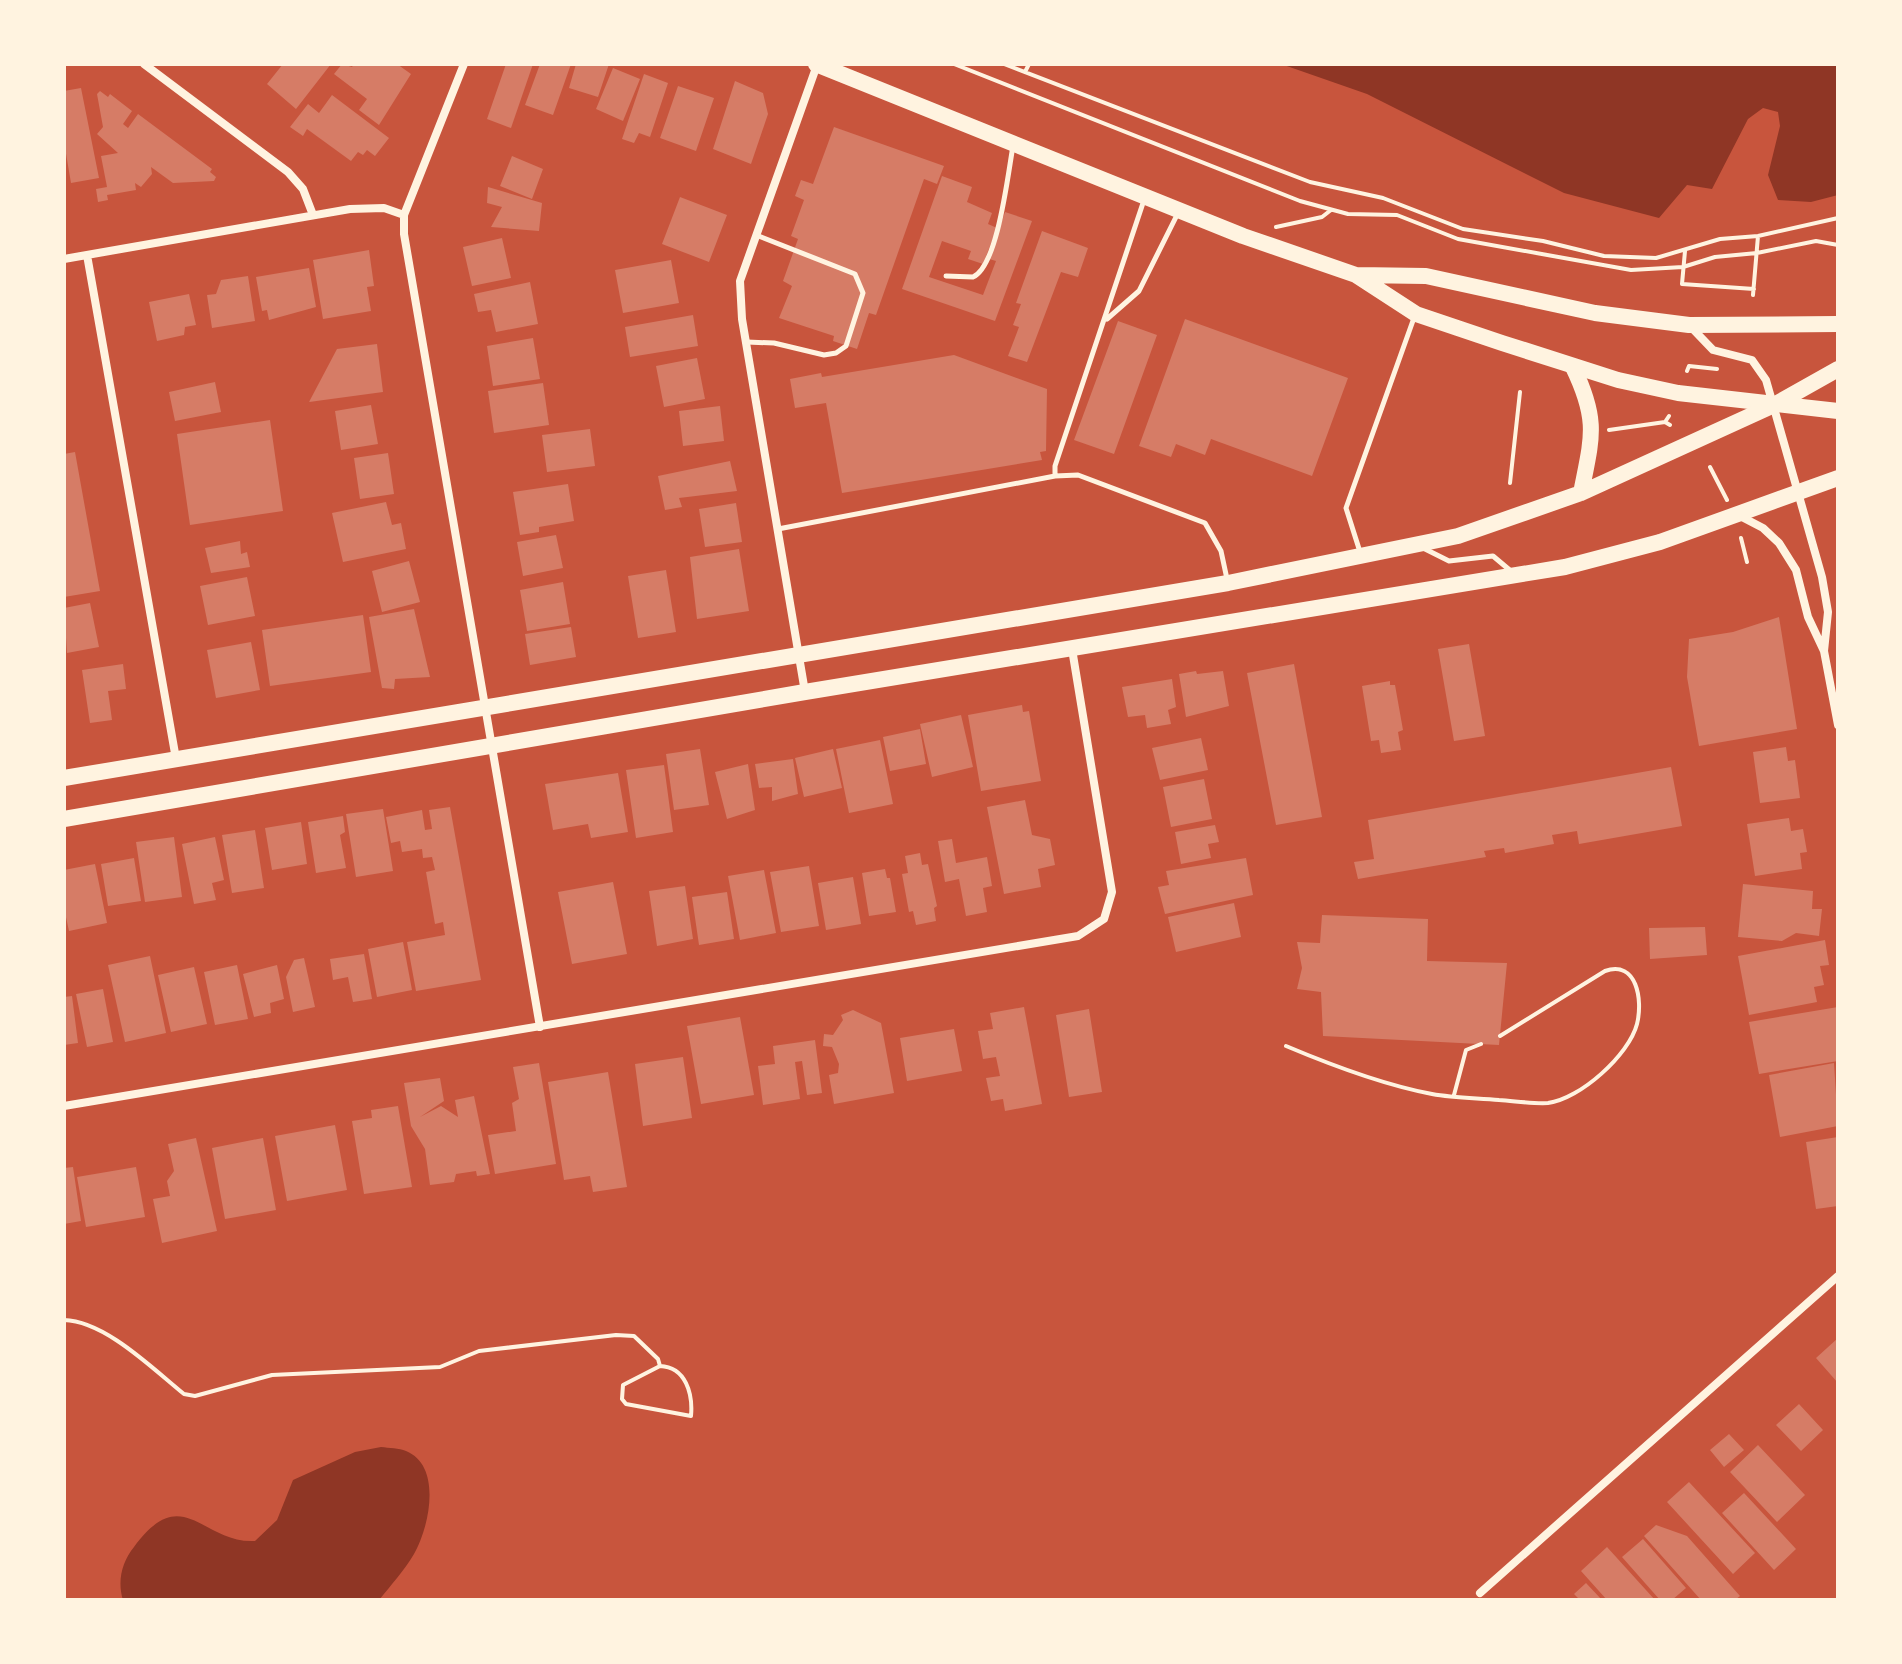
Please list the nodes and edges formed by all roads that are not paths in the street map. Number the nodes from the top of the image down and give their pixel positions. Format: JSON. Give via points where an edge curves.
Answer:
{"nodes":[{"id":1,"x":144,"y":64,"type":"edge"},
{"id":2,"x":464,"y":64,"type":"edge"},
{"id":3,"x":816,"y":64,"type":"edge"},
{"id":4,"x":1013,"y":145,"type":"junction"},
{"id":5,"x":1145,"y":197,"type":"junction"},
{"id":6,"x":1179,"y":210,"type":"junction"},
{"id":7,"x":313,"y":215,"type":"junction"},
{"id":8,"x":404,"y":215,"type":"junction"},
{"id":9,"x":754,"y":234,"type":"junction"},
{"id":10,"x":87,"y":255,"type":"junction"},
{"id":11,"x":64,"y":259,"type":"edge"},
{"id":12,"x":1356,"y":275,"type":"junction"},
{"id":13,"x":946,"y":276,"type":"dead end"},
{"id":14,"x":1416,"y":314,"type":"junction"},
{"id":15,"x":1106,"y":320,"type":"junction"},
{"id":16,"x":1838,"y":324,"type":"edge"},
{"id":17,"x":1689,"y":325,"type":"junction"},
{"id":18,"x":746,"y":342,"type":"junction"},
{"id":19,"x":1573,"y":367,"type":"junction"},
{"id":20,"x":1838,"y":369,"type":"edge"},
{"id":21,"x":1774,"y":405,"type":"junction"},
{"id":22,"x":1838,"y":411,"type":"edge"},
{"id":23,"x":1055,"y":476,"type":"junction"},
{"id":24,"x":1838,"y":478,"type":"edge"},
{"id":25,"x":1581,"y":493,"type":"junction"},
{"id":26,"x":1796,"y":493,"type":"junction"},
{"id":27,"x":1740,"y":516,"type":"junction"},
{"id":28,"x":777,"y":529,"type":"junction"},
{"id":29,"x":1415,"y":544,"type":"junction"},
{"id":30,"x":1361,"y":556,"type":"junction"},
{"id":31,"x":1517,"y":576,"type":"junction"},
{"id":32,"x":1228,"y":583,"type":"junction"},
{"id":33,"x":1072,"y":648,"type":"junction"},
{"id":34,"x":1824,"y":651,"type":"junction"},
{"id":35,"x":798,"y":655,"type":"junction"},
{"id":36,"x":805,"y":692,"type":"junction"},
{"id":37,"x":486,"y":708,"type":"junction"},
{"id":38,"x":1838,"y":725,"type":"edge"},
{"id":39,"x":492,"y":745,"type":"junction"},
{"id":40,"x":176,"y":759,"type":"junction"},
{"id":41,"x":64,"y":778,"type":"edge"},
{"id":42,"x":64,"y":819,"type":"edge"},
{"id":43,"x":540,"y":1027,"type":"junction"},
{"id":44,"x":64,"y":1106,"type":"edge"},
{"id":45,"x":1838,"y":1276,"type":"edge"},
{"id":46,"x":1480,"y":1593,"type":"dead end"}],
"edges":[{"from":1,"to":7,"type":"street","via":[[288,172],[303,189]]},
{"from":2,"to":8,"type":"street"},
{"from":3,"to":4,"type":"main road"},
{"from":3,"to":9,"type":"street"},
{"from":4,"to":5,"type":"main road"},
{"from":4,"to":13,"type":"lane","via":[[984,267],[973,277]]},
{"from":5,"to":6,"type":"main road"},
{"from":5,"to":15,"type":"lane"},
{"from":6,"to":12,"type":"main road"},
{"from":6,"to":15,"type":"lane","via":[[1139,291]]},
{"from":7,"to":8,"type":"street","via":[[375,207]]},
{"from":7,"to":10,"type":"street"},
{"from":8,"to":37,"type":"street"},
{"from":9,"to":18,"type":"street","via":[[740,281]]},
{"from":9,"to":18,"type":"lane","via":[[855,274],[863,293],[846,346],[836,353]]},
{"from":10,"to":11,"type":"street"},
{"from":10,"to":40,"type":"street"},
{"from":12,"to":14,"type":"main road"},
{"from":12,"to":17,"type":"main road","via":[[1426,276],[1595,313]]},
{"from":14,"to":19,"type":"main road"},
{"from":14,"to":30,"type":"lane","via":[[1346,508]]},
{"from":15,"to":23,"type":"lane"},
{"from":16,"to":17,"type":"main road"},
{"from":17,"to":21,"type":"street","via":[[1713,350],[1752,360]]},
{"from":18,"to":28,"type":"street"},
{"from":19,"to":21,"type":"main road","via":[[1678,393]]},
{"from":19,"to":25,"type":"main road","via":[[1592,414]]},
{"from":20,"to":21,"type":"main road"},
{"from":21,"to":22,"type":"main road"},
{"from":21,"to":25,"type":"main road"},
{"from":21,"to":26,"type":"street"},
{"from":23,"to":28,"type":"lane"},
{"from":23,"to":32,"type":"lane","via":[[1078,475],[1205,523],[1221,551]]},
{"from":24,"to":26,"type":"main road"},
{"from":25,"to":29,"type":"main road","via":[[1458,536]]},
{"from":26,"to":27,"type":"main road"},
{"from":26,"to":34,"type":"street","via":[[1822,577],[1828,612]]},
{"from":27,"to":31,"type":"main road","via":[[1608,557]]},
{"from":27,"to":34,"type":"street","via":[[1763,528],[1788,554]]},
{"from":28,"to":35,"type":"street"},
{"from":29,"to":30,"type":"main road"},
{"from":29,"to":31,"type":"lane","via":[[1449,561],[1493,556]]},
{"from":30,"to":32,"type":"main road"},
{"from":31,"to":33,"type":"main road"},
{"from":32,"to":35,"type":"main road"},
{"from":33,"to":36,"type":"main road"},
{"from":33,"to":43,"type":"street","via":[[1110,877],[1110,903],[1104,919],[1092,929],[1065,939]]},
{"from":34,"to":38,"type":"street"},
{"from":35,"to":36,"type":"street"},
{"from":35,"to":37,"type":"main road"},
{"from":36,"to":39,"type":"main road"},
{"from":37,"to":39,"type":"street"},
{"from":37,"to":40,"type":"main road"},
{"from":39,"to":42,"type":"main road"},
{"from":39,"to":43,"type":"street"},
{"from":40,"to":41,"type":"main road"},
{"from":43,"to":44,"type":"street"},
{"from":45,"to":46,"type":"street"}]}
